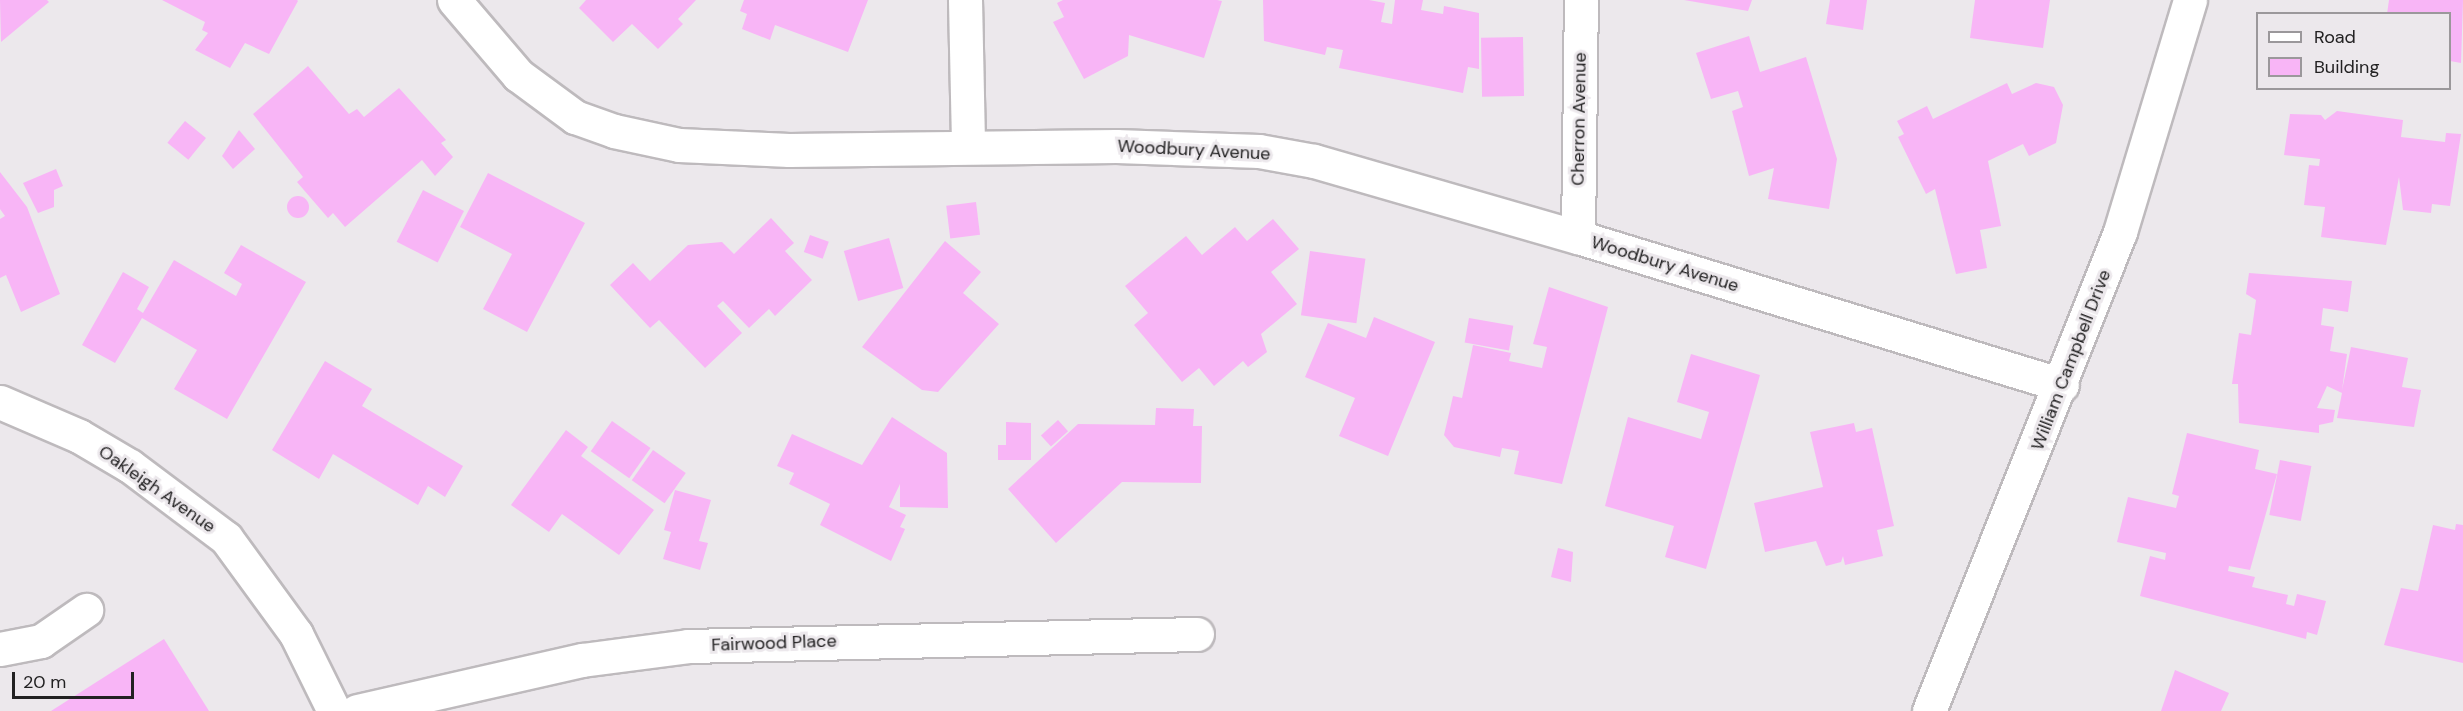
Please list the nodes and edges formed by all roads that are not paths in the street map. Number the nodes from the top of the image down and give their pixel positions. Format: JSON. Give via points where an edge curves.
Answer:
{"nodes":[{"id":1,"x":454,"y":0,"type":"edge"},
{"id":2,"x":965,"y":0,"type":"edge"},
{"id":3,"x":1581,"y":0,"type":"edge"},
{"id":4,"x":2190,"y":0,"type":"edge"},
{"id":5,"x":968,"y":146,"type":"junction"},
{"id":6,"x":1578,"y":237,"type":"junction"},
{"id":7,"x":2062,"y":385,"type":"junction"},
{"id":8,"x":0,"y":402,"type":"edge"},
{"id":9,"x":86,"y":610,"type":"dead end"},
{"id":10,"x":1197,"y":634,"type":"dead end"},
{"id":11,"x":0,"y":649,"type":"edge"},
{"id":12,"x":334,"y":711,"type":"edge"},
{"id":13,"x":357,"y":711,"type":"edge"},
{"id":14,"x":1929,"y":711,"type":"edge"}],
"edges":[{"from":1,"to":5,"type":"street","name":"Woodbury Avenue","via":[[518,75],[575,117],[614,131],[679,145],[789,150]]},
{"from":2,"to":5,"type":"street"},
{"from":3,"to":6,"type":"street","name":"Cherron Avenue"},
{"from":4,"to":7,"type":"street","name":"William Campbell Drive","via":[[2120,232]]},
{"from":5,"to":6,"type":"street","name":"Woodbury Avenue","via":[[1258,151],[1314,161]]},
{"from":6,"to":7,"type":"street","name":"Woodbury Avenue"},
{"from":7,"to":14,"type":"street","name":"William Campbell Drive"},
{"from":8,"to":12,"type":"street","name":"Oakleigh Avenue","via":[[79,436],[130,466],[225,538],[296,634]]},
{"from":9,"to":11,"type":"street","via":[[41,641]]},
{"from":10,"to":13,"type":"street","name":"Fairwood Place","via":[[688,646],[582,660]]}]}
